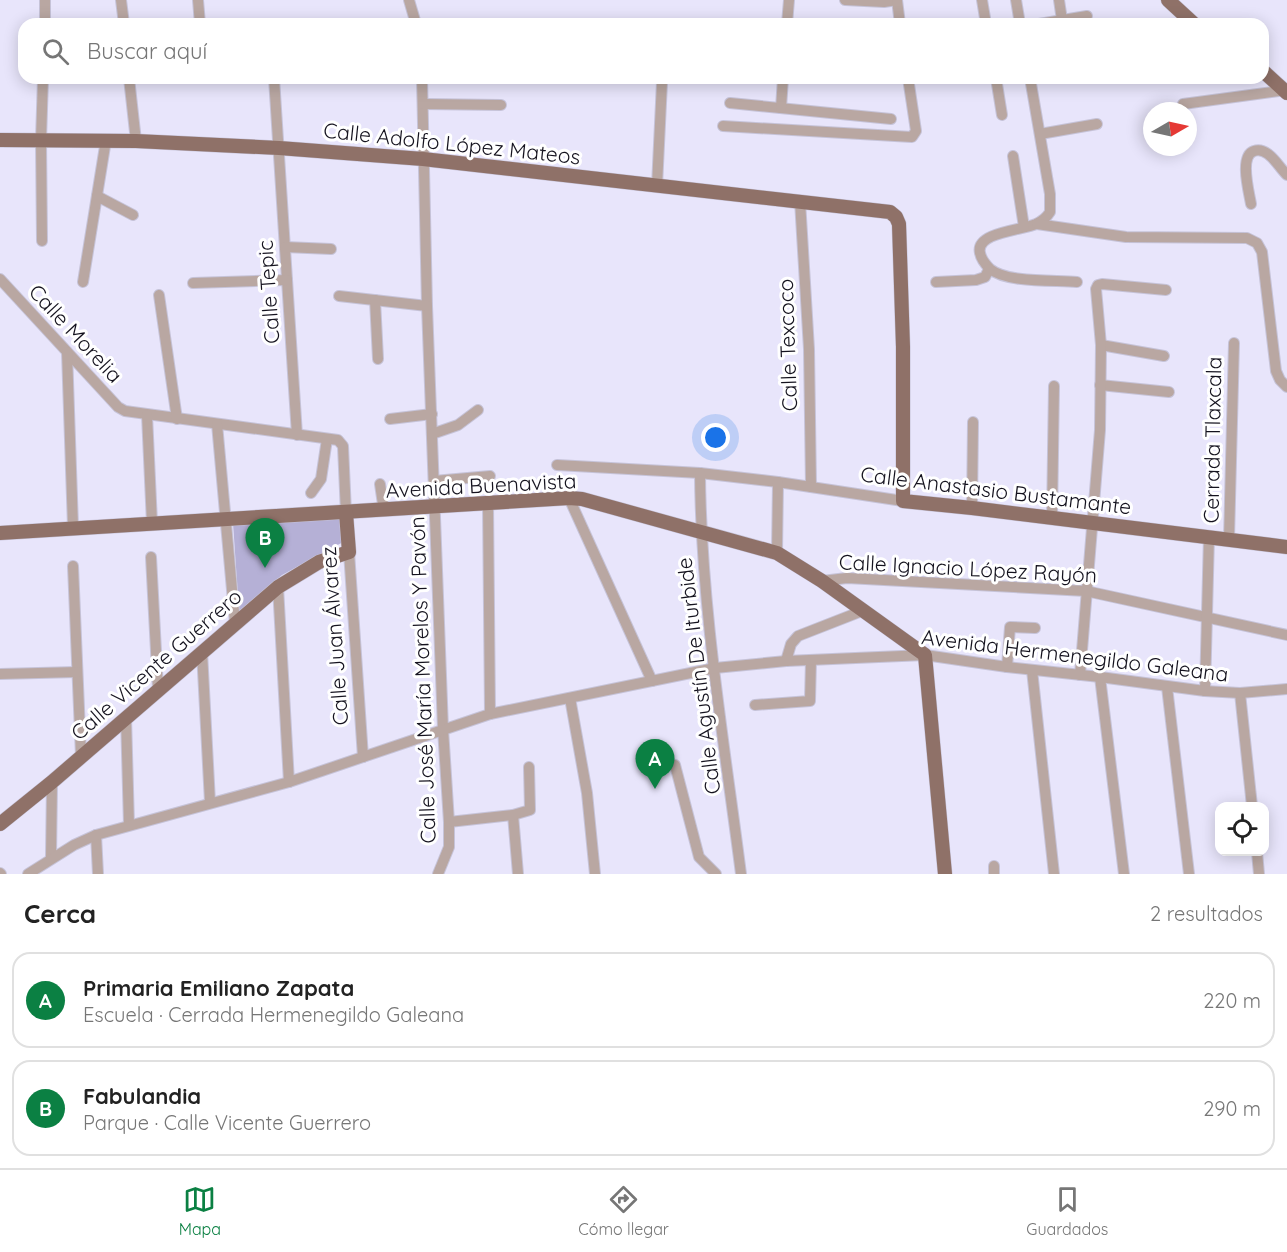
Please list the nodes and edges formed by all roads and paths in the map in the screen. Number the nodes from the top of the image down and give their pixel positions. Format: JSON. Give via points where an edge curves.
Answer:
{"nodes":[{"id":1,"x":45,"y":0,"type":"edge"},
{"id":2,"x":121,"y":0,"type":"edge"},
{"id":3,"x":198,"y":0,"type":"edge"},
{"id":4,"x":410,"y":0,"type":"edge"},
{"id":5,"x":789,"y":0,"type":"edge"},
{"id":6,"x":845,"y":0,"type":"edge"},
{"id":7,"x":897,"y":0,"type":"edge"},
{"id":8,"x":982,"y":0,"type":"edge"},
{"id":9,"x":1016,"y":0,"type":"edge"},
{"id":10,"x":1059,"y":0,"type":"edge"},
{"id":11,"x":1168,"y":0,"type":"edge"},
{"id":12,"x":1087,"y":16,"type":"dead end"},
{"id":13,"x":45,"y":18,"type":"edge"},
{"id":14,"x":122,"y":18,"type":"edge"},
{"id":15,"x":200,"y":18,"type":"edge"},
{"id":16,"x":414,"y":18,"type":"edge"},
{"id":17,"x":788,"y":18,"type":"edge"},
{"id":18,"x":899,"y":18,"type":"edge"},
{"id":19,"x":985,"y":18,"type":"edge"},
{"id":20,"x":1019,"y":18,"type":"edge"},
{"id":21,"x":1062,"y":18,"type":"edge"},
{"id":22,"x":1074,"y":18,"type":"edge"},
{"id":23,"x":1188,"y":18,"type":"edge"},
{"id":24,"x":1269,"y":76,"type":"edge"},
{"id":25,"x":43,"y":84,"type":"edge"},
{"id":26,"x":130,"y":84,"type":"edge"},
{"id":27,"x":274,"y":84,"type":"edge"},
{"id":28,"x":423,"y":84,"type":"edge"},
{"id":29,"x":662,"y":84,"type":"edge"},
{"id":30,"x":783,"y":84,"type":"edge"},
{"id":31,"x":909,"y":84,"type":"edge"},
{"id":32,"x":997,"y":84,"type":"edge"},
{"id":33,"x":1031,"y":84,"type":"edge"},
{"id":34,"x":1286,"y":91,"type":"edge"},
{"id":35,"x":1197,"y":102,"type":"edge"},
{"id":36,"x":730,"y":103,"type":"dead end"},
{"id":37,"x":423,"y":104,"type":"junction"},
{"id":38,"x":501,"y":105,"type":"dead end"},
{"id":39,"x":781,"y":108,"type":"junction"},
{"id":40,"x":1002,"y":116,"type":"dead end"},
{"id":41,"x":891,"y":118,"type":"dead end"},
{"id":42,"x":1097,"y":124,"type":"dead end"},
{"id":43,"x":723,"y":126,"type":"dead end"},
{"id":44,"x":1040,"y":134,"type":"junction"},
{"id":45,"x":0,"y":140,"type":"edge"},
{"id":46,"x":41,"y":140,"type":"junction"},
{"id":47,"x":106,"y":140,"type":"junction"},
{"id":48,"x":136,"y":141,"type":"junction"},
{"id":49,"x":279,"y":148,"type":"junction"},
{"id":50,"x":1013,"y":156,"type":"dead end"},
{"id":51,"x":423,"y":159,"type":"junction"},
{"id":52,"x":1287,"y":175,"type":"edge"},
{"id":53,"x":657,"y":186,"type":"junction"},
{"id":54,"x":97,"y":196,"type":"junction"},
{"id":55,"x":800,"y":201,"type":"junction"},
{"id":56,"x":1251,"y":204,"type":"dead end"},
{"id":57,"x":133,"y":215,"type":"dead end"},
{"id":58,"x":1037,"y":224,"type":"junction"},
{"id":59,"x":1024,"y":228,"type":"junction"},
{"id":60,"x":42,"y":241,"type":"dead end"},
{"id":61,"x":285,"y":247,"type":"junction"},
{"id":62,"x":331,"y":249,"type":"dead end"},
{"id":63,"x":989,"y":268,"type":"junction"},
{"id":64,"x":0,"y":279,"type":"edge"},
{"id":65,"x":287,"y":280,"type":"junction"},
{"id":66,"x":83,"y":282,"type":"dead end"},
{"id":67,"x":193,"y":282,"type":"dead end"},
{"id":68,"x":936,"y":282,"type":"dead end"},
{"id":69,"x":1077,"y":282,"type":"dead end"},
{"id":70,"x":1166,"y":290,"type":"dead end"},
{"id":71,"x":159,"y":295,"type":"dead end"},
{"id":72,"x":339,"y":296,"type":"dead end"},
{"id":73,"x":375,"y":300,"type":"junction"},
{"id":74,"x":427,"y":306,"type":"junction"},
{"id":75,"x":1234,"y":343,"type":"dead end"},
{"id":76,"x":1101,"y":345,"type":"junction"},
{"id":77,"x":67,"y":352,"type":"junction"},
{"id":78,"x":1164,"y":356,"type":"dead end"},
{"id":79,"x":378,"y":359,"type":"dead end"},
{"id":80,"x":1100,"y":385,"type":"junction"},
{"id":81,"x":1053,"y":386,"type":"dead end"},
{"id":82,"x":1287,"y":387,"type":"edge"},
{"id":83,"x":1170,"y":392,"type":"dead end"},
{"id":84,"x":478,"y":410,"type":"dead end"},
{"id":85,"x":432,"y":414,"type":"junction"},
{"id":86,"x":147,"y":415,"type":"junction"},
{"id":87,"x":177,"y":419,"type":"junction"},
{"id":88,"x":390,"y":419,"type":"dead end"},
{"id":89,"x":973,"y":422,"type":"dead end"},
{"id":90,"x":217,"y":424,"type":"junction"},
{"id":91,"x":297,"y":435,"type":"junction"},
{"id":92,"x":432,"y":435,"type":"junction"},
{"id":93,"x":327,"y":439,"type":"junction"},
{"id":94,"x":557,"y":465,"type":"dead end"},
{"id":95,"x":700,"y":473,"type":"junction"},
{"id":96,"x":490,"y":476,"type":"dead end"},
{"id":97,"x":434,"y":481,"type":"junction"},
{"id":98,"x":778,"y":482,"type":"junction"},
{"id":99,"x":380,"y":484,"type":"dead end"},
{"id":100,"x":811,"y":488,"type":"junction"},
{"id":101,"x":311,"y":493,"type":"dead end"},
{"id":102,"x":569,"y":498,"type":"junction"},
{"id":103,"x":903,"y":501,"type":"junction"},
{"id":104,"x":488,"y":503,"type":"junction"},
{"id":105,"x":435,"y":507,"type":"junction"},
{"id":106,"x":972,"y":508,"type":"junction"},
{"id":107,"x":384,"y":511,"type":"junction"},
{"id":108,"x":346,"y":513,"type":"junction"},
{"id":109,"x":1052,"y":518,"type":"junction"},
{"id":110,"x":226,"y":519,"type":"junction"},
{"id":111,"x":152,"y":523,"type":"junction"},
{"id":112,"x":1094,"y":523,"type":"junction"},
{"id":113,"x":73,"y":527,"type":"junction"},
{"id":114,"x":701,"y":532,"type":"junction"},
{"id":115,"x":0,"y":533,"type":"edge"},
{"id":116,"x":1209,"y":536,"type":"junction"},
{"id":117,"x":1229,"y":539,"type":"junction"},
{"id":118,"x":1287,"y":547,"type":"edge"},
{"id":119,"x":349,"y":552,"type":"junction"},
{"id":120,"x":777,"y":553,"type":"junction"},
{"id":121,"x":151,"y":557,"type":"dead end"},
{"id":122,"x":73,"y":566,"type":"dead end"},
{"id":123,"x":822,"y":581,"type":"junction"},
{"id":124,"x":279,"y":587,"type":"junction"},
{"id":125,"x":1086,"y":591,"type":"junction"},
{"id":126,"x":862,"y":611,"type":"junction"},
{"id":127,"x":1207,"y":616,"type":"junction"},
{"id":128,"x":236,"y":622,"type":"junction"},
{"id":129,"x":1035,"y":628,"type":"dead end"},
{"id":130,"x":1287,"y":635,"type":"edge"},
{"id":131,"x":202,"y":652,"type":"junction"},
{"id":132,"x":925,"y":655,"type":"junction"},
{"id":133,"x":811,"y":660,"type":"junction"},
{"id":134,"x":786,"y":661,"type":"junction"},
{"id":135,"x":1006,"y":667,"type":"junction"},
{"id":136,"x":715,"y":668,"type":"junction"},
{"id":137,"x":1032,"y":670,"type":"junction"},
{"id":138,"x":76,"y":672,"type":"junction"},
{"id":139,"x":0,"y":674,"type":"edge"},
{"id":140,"x":1080,"y":675,"type":"junction"},
{"id":141,"x":1100,"y":677,"type":"junction"},
{"id":142,"x":652,"y":681,"type":"junction"},
{"id":143,"x":1167,"y":687,"type":"junction"},
{"id":144,"x":1287,"y":688,"type":"edge"},
{"id":145,"x":158,"y":689,"type":"junction"},
{"id":146,"x":1205,"y":691,"type":"junction"},
{"id":147,"x":1240,"y":693,"type":"junction"},
{"id":148,"x":570,"y":699,"type":"junction"},
{"id":149,"x":755,"y":705,"type":"dead end"},
{"id":150,"x":490,"y":714,"type":"junction"},
{"id":151,"x":126,"y":717,"type":"junction"},
{"id":152,"x":443,"y":729,"type":"junction"},
{"id":153,"x":81,"y":756,"type":"junction"},
{"id":154,"x":363,"y":757,"type":"junction"},
{"id":155,"x":675,"y":765,"type":"dead end"},
{"id":156,"x":529,"y":767,"type":"dead end"},
{"id":157,"x":52,"y":782,"type":"junction"},
{"id":158,"x":289,"y":782,"type":"junction"},
{"id":159,"x":210,"y":802,"type":"junction"},
{"id":160,"x":1251,"y":802,"type":"edge"},
{"id":161,"x":513,"y":815,"type":"junction"},
{"id":162,"x":449,"y":822,"type":"junction"},
{"id":163,"x":0,"y":824,"type":"edge"},
{"id":164,"x":129,"y":825,"type":"junction"},
{"id":165,"x":96,"y":835,"type":"junction"},
{"id":166,"x":1257,"y":856,"type":"edge"},
{"id":167,"x":51,"y":858,"type":"junction"},
{"id":168,"x":28,"y":874,"type":"edge"},
{"id":169,"x":98,"y":874,"type":"edge"},
{"id":170,"x":438,"y":874,"type":"edge"},
{"id":171,"x":519,"y":874,"type":"edge"},
{"id":172,"x":594,"y":874,"type":"edge"},
{"id":173,"x":716,"y":874,"type":"edge"},
{"id":174,"x":741,"y":874,"type":"edge"},
{"id":175,"x":945,"y":874,"type":"edge"},
{"id":176,"x":1054,"y":874,"type":"edge"},
{"id":177,"x":1124,"y":874,"type":"edge"},
{"id":178,"x":1189,"y":874,"type":"edge"},
{"id":179,"x":1259,"y":874,"type":"edge"}],
"edges":[{"from":1,"to":13,"type":"street"},
{"from":2,"to":14,"type":"street"},
{"from":3,"to":15,"type":"street"},
{"from":4,"to":16,"type":"street"},
{"from":5,"to":17,"type":"street"},
{"from":6,"to":7,"type":"street"},
{"from":7,"to":18,"type":"street"},
{"from":8,"to":19,"type":"street"},
{"from":9,"to":20,"type":"street"},
{"from":10,"to":21,"type":"street"},
{"from":11,"to":23,"type":"main road"},
{"from":12,"to":22,"type":"street"},
{"from":24,"to":34,"type":"main road"},
{"from":25,"to":46,"type":"street"},
{"from":26,"to":48,"type":"street"},
{"from":27,"to":49,"type":"street","name":"Calle Tepic"},
{"from":28,"to":37,"type":"street","name":"Calle José María Morelos Y Pavón"},
{"from":29,"to":53,"type":"street"},
{"from":30,"to":39,"type":"street"},
{"from":31,"to":43,"type":"street","via":[[916,131],[912,137]]},
{"from":32,"to":40,"type":"street"},
{"from":33,"to":44,"type":"street"},
{"from":34,"to":35,"type":"street"},
{"from":36,"to":39,"type":"street"},
{"from":37,"to":38,"type":"street"},
{"from":37,"to":51,"type":"street","name":"Calle José María Morelos Y Pavón"},
{"from":39,"to":41,"type":"street"},
{"from":42,"to":44,"type":"street"},
{"from":44,"to":58,"type":"street","via":[[1052,206],[1047,217]]},
{"from":45,"to":46,"type":"main road","name":"Calle Adolfo López Mateos"},
{"from":46,"to":47,"type":"main road","name":"Calle Adolfo López Mateos"},
{"from":46,"to":60,"type":"street"},
{"from":47,"to":48,"type":"main road","name":"Calle Adolfo López Mateos"},
{"from":47,"to":54,"type":"street"},
{"from":48,"to":49,"type":"main road","name":"Calle Adolfo López Mateos"},
{"from":49,"to":51,"type":"main road","name":"Calle Adolfo López Mateos"},
{"from":49,"to":61,"type":"street","name":"Calle Tepic"},
{"from":50,"to":59,"type":"street"},
{"from":51,"to":53,"type":"main road","name":"Calle Adolfo López Mateos"},
{"from":51,"to":74,"type":"street","name":"Calle José María Morelos Y Pavón"},
{"from":52,"to":56,"type":"street","via":[[1265,152],[1251,152],[1246,164]]},
{"from":53,"to":55,"type":"main road","name":"Calle Adolfo López Mateos"},
{"from":54,"to":57,"type":"street"},
{"from":54,"to":66,"type":"street"},
{"from":55,"to":100,"type":"street","name":"Calle Texcoco","via":[[809,349]]},
{"from":55,"to":103,"type":"main road","name":"Calle Adolfo López Mateos","via":[[890,212],[899,224]]},
{"from":58,"to":59,"type":"street"},
{"from":58,"to":82,"type":"street","via":[[1126,237],[1247,238],[1257,243],[1262,252],[1276,371]]},
{"from":59,"to":63,"type":"street","via":[[981,242],[980,256]]},
{"from":61,"to":62,"type":"street"},
{"from":61,"to":65,"type":"street","name":"Calle Tepic"},
{"from":63,"to":68,"type":"street","via":[[985,277],[976,280]]},
{"from":63,"to":69,"type":"street","via":[[1010,277]]},
{"from":64,"to":77,"type":"street","name":"Calle Morelia"},
{"from":65,"to":67,"type":"street"},
{"from":65,"to":91,"type":"street","name":"Calle Tepic"},
{"from":70,"to":76,"type":"street","via":[[1098,285]]},
{"from":71,"to":87,"type":"street"},
{"from":72,"to":73,"type":"street"},
{"from":73,"to":74,"type":"street"},
{"from":73,"to":79,"type":"street"},
{"from":74,"to":85,"type":"street","name":"Calle José María Morelos Y Pavón"},
{"from":75,"to":117,"type":"street","name":"Cerrada Tlaxcala"},
{"from":76,"to":78,"type":"street"},
{"from":76,"to":80,"type":"street"},
{"from":77,"to":86,"type":"street","name":"Calle Morelia","via":[[118,407]]},
{"from":77,"to":113,"type":"street"},
{"from":80,"to":83,"type":"street"},
{"from":80,"to":112,"type":"street"},
{"from":81,"to":109,"type":"street"},
{"from":84,"to":92,"type":"street","via":[[458,425]]},
{"from":85,"to":88,"type":"street"},
{"from":85,"to":92,"type":"street","name":"Calle José María Morelos Y Pavón"},
{"from":86,"to":87,"type":"street"},
{"from":86,"to":111,"type":"street"},
{"from":87,"to":90,"type":"street"},
{"from":89,"to":106,"type":"street"},
{"from":90,"to":91,"type":"street"},
{"from":90,"to":110,"type":"street"},
{"from":91,"to":93,"type":"street"},
{"from":92,"to":97,"type":"street","name":"Calle José María Morelos Y Pavón"},
{"from":93,"to":101,"type":"street","via":[[321,479]]},
{"from":93,"to":108,"type":"street","via":[[341,442]]},
{"from":94,"to":95,"type":"street","name":"Calle Anastasio Bustamante"},
{"from":95,"to":98,"type":"street","name":"Calle Anastasio Bustamante"},
{"from":95,"to":114,"type":"street","name":"Calle Agustín De Iturbide"},
{"from":96,"to":97,"type":"street"},
{"from":97,"to":105,"type":"street","name":"Calle José María Morelos Y Pavón"},
{"from":98,"to":100,"type":"street","name":"Calle Anastasio Bustamante"},
{"from":98,"to":120,"type":"street"},
{"from":99,"to":107,"type":"street"},
{"from":100,"to":103,"type":"street","name":"Calle Anastasio Bustamante"},
{"from":102,"to":104,"type":"main road","name":"Avenida Buenavista"},
{"from":102,"to":114,"type":"main road","name":"Avenida Buenavista"},
{"from":102,"to":142,"type":"street"},
{"from":103,"to":106,"type":"main road","name":"Calle Anastasio Bustamante"},
{"from":104,"to":105,"type":"main road","name":"Avenida Buenavista"},
{"from":104,"to":150,"type":"street"},
{"from":105,"to":107,"type":"main road","name":"Avenida Buenavista"},
{"from":105,"to":152,"type":"street","name":"Calle José María Morelos Y Pavón"},
{"from":106,"to":109,"type":"main road","name":"Calle Anastasio Bustamante"},
{"from":107,"to":108,"type":"main road","name":"Avenida Buenavista"},
{"from":108,"to":110,"type":"main road","name":"Avenida Buenavista"},
{"from":108,"to":119,"type":"main road","name":"Calle Juan Álvarez"},
{"from":109,"to":112,"type":"main road","name":"Calle Anastasio Bustamante"},
{"from":110,"to":111,"type":"main road","name":"Avenida Buenavista"},
{"from":110,"to":128,"type":"street"},
{"from":111,"to":113,"type":"main road","name":"Avenida Buenavista"},
{"from":112,"to":116,"type":"main road","name":"Calle Anastasio Bustamante"},
{"from":112,"to":125,"type":"street"},
{"from":113,"to":115,"type":"main road","name":"Avenida Buenavista"},
{"from":114,"to":120,"type":"main road","name":"Avenida Buenavista"},
{"from":114,"to":136,"type":"street","name":"Calle Agustín De Iturbide"},
{"from":116,"to":117,"type":"main road","name":"Calle Anastasio Bustamante"},
{"from":116,"to":127,"type":"street"},
{"from":117,"to":118,"type":"main road","name":"Calle Anastasio Bustamante"},
{"from":119,"to":124,"type":"main road","name":"Calle Vicente Guerrero","via":[[320,562]]},
{"from":119,"to":154,"type":"street","name":"Calle Juan Álvarez"},
{"from":120,"to":123,"type":"main road","name":"Avenida Buenavista"},
{"from":121,"to":145,"type":"street"},
{"from":122,"to":138,"type":"street"},
{"from":123,"to":125,"type":"street","name":"Calle Ignacio López Rayón","via":[[847,578]]},
{"from":123,"to":126,"type":"main road","name":"Avenida Buenavista"},
{"from":124,"to":128,"type":"main road","name":"Calle Vicente Guerrero"},
{"from":124,"to":158,"type":"street"},
{"from":125,"to":127,"type":"street","name":"Calle Ignacio López Rayón"},
{"from":125,"to":140,"type":"street"},
{"from":126,"to":132,"type":"main road","name":"Avenida Buenavista"},
{"from":126,"to":134,"type":"street","via":[[798,636]]},
{"from":127,"to":130,"type":"street","name":"Calle Ignacio López Rayón"},
{"from":127,"to":146,"type":"street"},
{"from":128,"to":131,"type":"main road","name":"Calle Vicente Guerrero"},
{"from":129,"to":135,"type":"street","via":[[1010,627]]},
{"from":131,"to":145,"type":"main road","name":"Calle Vicente Guerrero"},
{"from":131,"to":159,"type":"street"},
{"from":132,"to":133,"type":"street","name":"Avenida Hermenegildo Galeana"},
{"from":132,"to":135,"type":"street","name":"Avenida Hermenegildo Galeana"},
{"from":132,"to":175,"type":"main road"},
{"from":133,"to":134,"type":"street","name":"Avenida Hermenegildo Galeana"},
{"from":133,"to":149,"type":"street","via":[[810,700]]},
{"from":134,"to":136,"type":"street","name":"Avenida Hermenegildo Galeana"},
{"from":135,"to":137,"type":"street","name":"Avenida Hermenegildo Galeana"},
{"from":136,"to":142,"type":"street","name":"Avenida Hermenegildo Galeana"},
{"from":136,"to":174,"type":"street","name":"Calle Agustín De Iturbide"},
{"from":137,"to":140,"type":"street","name":"Avenida Hermenegildo Galeana"},
{"from":137,"to":176,"type":"street"},
{"from":138,"to":139,"type":"street"},
{"from":138,"to":153,"type":"street"},
{"from":140,"to":141,"type":"street","name":"Avenida Hermenegildo Galeana"},
{"from":141,"to":143,"type":"street","name":"Avenida Hermenegildo Galeana"},
{"from":141,"to":177,"type":"street"},
{"from":142,"to":148,"type":"street","name":"Avenida Hermenegildo Galeana"},
{"from":143,"to":146,"type":"street","name":"Avenida Hermenegildo Galeana"},
{"from":143,"to":178,"type":"street"},
{"from":144,"to":147,"type":"street","name":"Avenida Hermenegildo Galeana"},
{"from":145,"to":151,"type":"main road","name":"Calle Vicente Guerrero"},
{"from":146,"to":147,"type":"street","name":"Avenida Hermenegildo Galeana"},
{"from":147,"to":160,"type":"street"},
{"from":148,"to":150,"type":"street","name":"Avenida Hermenegildo Galeana"},
{"from":148,"to":172,"type":"street","via":[[587,793]]},
{"from":150,"to":152,"type":"street","name":"Avenida Hermenegildo Galeana"},
{"from":151,"to":153,"type":"main road","name":"Calle Vicente Guerrero"},
{"from":151,"to":164,"type":"street"},
{"from":152,"to":154,"type":"street","name":"Avenida Hermenegildo Galeana"},
{"from":152,"to":162,"type":"street","name":"Calle José María Morelos Y Pavón"},
{"from":153,"to":157,"type":"main road","name":"Calle Vicente Guerrero"},
{"from":154,"to":158,"type":"street","name":"Avenida Hermenegildo Galeana"},
{"from":155,"to":173,"type":"street","via":[[699,857]]},
{"from":156,"to":161,"type":"street","via":[[530,810]]},
{"from":157,"to":163,"type":"main road","name":"Calle Vicente Guerrero"},
{"from":157,"to":167,"type":"street"},
{"from":158,"to":159,"type":"street","name":"Avenida Hermenegildo Galeana"},
{"from":159,"to":164,"type":"street","name":"Avenida Hermenegildo Galeana"},
{"from":161,"to":162,"type":"street"},
{"from":161,"to":171,"type":"street"},
{"from":162,"to":170,"type":"street","name":"Calle José María Morelos Y Pavón","via":[[449,847]]},
{"from":164,"to":165,"type":"street","name":"Avenida Hermenegildo Galeana"},
{"from":165,"to":167,"type":"street","name":"Avenida Hermenegildo Galeana"},
{"from":165,"to":169,"type":"street"},
{"from":166,"to":179,"type":"street"},
{"from":167,"to":168,"type":"street","name":"Avenida Hermenegildo Galeana"}]}
